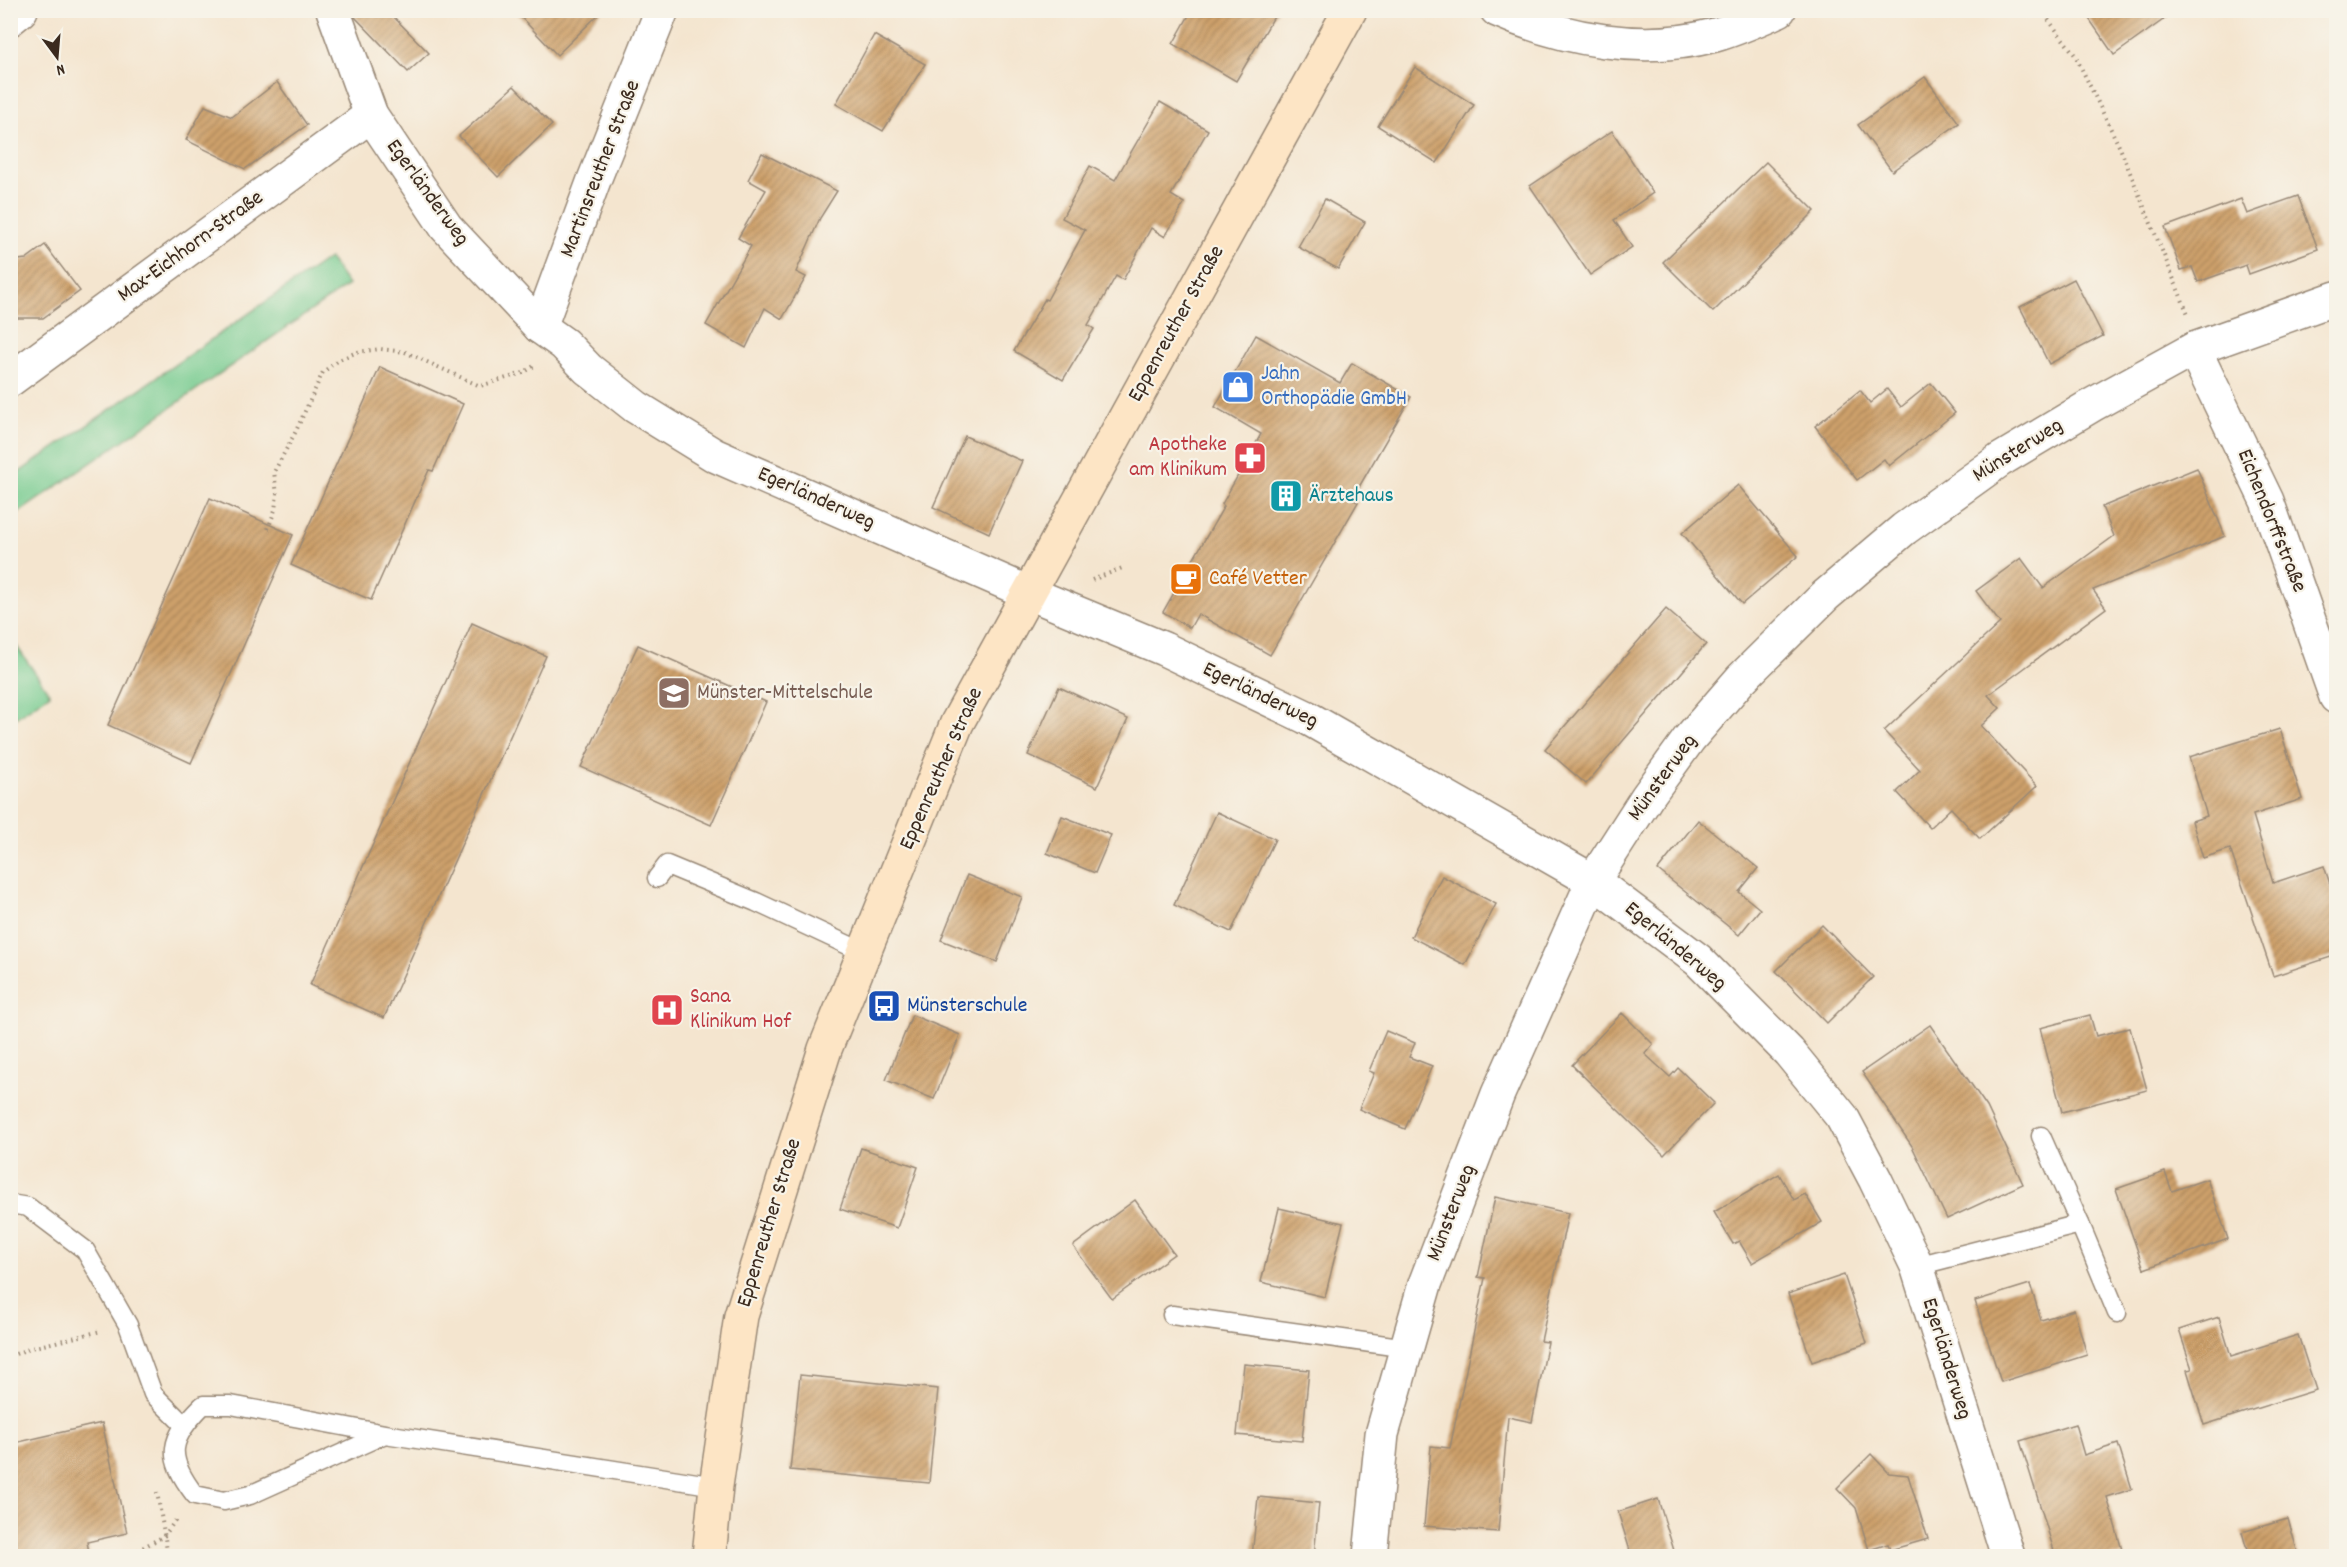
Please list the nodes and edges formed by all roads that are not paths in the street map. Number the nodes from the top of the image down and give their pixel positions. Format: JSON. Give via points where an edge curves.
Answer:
{"nodes":[{"id":1,"x":21,"y":10,"type":"edge"},
{"id":2,"x":333,"y":10,"type":"edge"},
{"id":3,"x":662,"y":10,"type":"edge"},
{"id":4,"x":1350,"y":10,"type":"edge"},
{"id":5,"x":1497,"y":10,"type":"edge"},
{"id":6,"x":1779,"y":10,"type":"edge"},
{"id":7,"x":10,"y":19,"type":"edge"},
{"id":8,"x":371,"y":115,"type":"junction"},
{"id":9,"x":2337,"y":298,"type":"edge"},
{"id":10,"x":552,"y":335,"type":"junction"},
{"id":11,"x":2194,"y":349,"type":"junction"},
{"id":12,"x":10,"y":380,"type":"edge"},
{"id":13,"x":1029,"y":593,"type":"junction"},
{"id":14,"x":2337,"y":697,"type":"edge"},
{"id":15,"x":657,"y":878,"type":"dead end"},
{"id":16,"x":1593,"y":880,"type":"junction"},
{"id":17,"x":865,"y":953,"type":"junction"},
{"id":18,"x":2041,"y":1136,"type":"dead end"},
{"id":19,"x":10,"y":1204,"type":"edge"},
{"id":20,"x":2080,"y":1224,"type":"junction"},
{"id":21,"x":1917,"y":1266,"type":"junction"},
{"id":22,"x":2117,"y":1313,"type":"dead end"},
{"id":23,"x":1172,"y":1315,"type":"dead end"},
{"id":24,"x":1407,"y":1348,"type":"junction"},
{"id":25,"x":183,"y":1424,"type":"junction"},
{"id":26,"x":385,"y":1434,"type":"junction"},
{"id":27,"x":716,"y":1486,"type":"junction"},
{"id":28,"x":710,"y":1557,"type":"edge"},
{"id":29,"x":1370,"y":1557,"type":"edge"},
{"id":30,"x":2008,"y":1557,"type":"edge"}],
"edges":[{"from":1,"to":7,"type":"street"},
{"from":2,"to":8,"type":"street","name":"Egerländerweg"},
{"from":3,"to":10,"type":"street","name":"Martinsreuther Straße","via":[[594,180]]},
{"from":4,"to":13,"type":"main road","name":"Eppenreuther Straße"},
{"from":5,"to":6,"type":"street","via":[[1526,24],[1604,42],[1665,44],[1716,35]]},
{"from":8,"to":10,"type":"street","name":"Egerländerweg","via":[[446,227]]},
{"from":8,"to":12,"type":"street","name":"Max-Eichhorn-Straße"},
{"from":9,"to":11,"type":"street","name":"Münsterweg"},
{"from":10,"to":13,"type":"street","name":"Egerländerweg","via":[[636,407],[714,455]]},
{"from":11,"to":14,"type":"street","name":"Eichendorffstraße","via":[[2267,501]]},
{"from":11,"to":16,"type":"street","name":"Münsterweg","via":[[2000,460],[1904,529],[1825,596],[1689,739]]},
{"from":13,"to":16,"type":"street","name":"Egerländerweg","via":[[1164,649],[1306,717]]},
{"from":13,"to":17,"type":"main road","name":"Eppenreuther Straße","via":[[957,723]]},
{"from":15,"to":17,"type":"lane","via":[[667,865]]},
{"from":16,"to":21,"type":"street","name":"Egerländerweg","via":[[1698,960],[1789,1052],[1842,1117]]},
{"from":16,"to":24,"type":"street","name":"Münsterweg","via":[[1498,1094],[1425,1284]]},
{"from":17,"to":27,"type":"main road","name":"Eppenreuther Straße","via":[[825,1049],[741,1316]]},
{"from":18,"to":20,"type":"lane"},
{"from":19,"to":25,"type":"lane","via":[[28,1207],[85,1250],[128,1325],[153,1394]]},
{"from":20,"to":21,"type":"lane"},
{"from":20,"to":22,"type":"lane"},
{"from":21,"to":30,"type":"street","name":"Egerländerweg"},
{"from":23,"to":24,"type":"lane"},
{"from":24,"to":29,"type":"street","name":"Münsterweg","via":[[1382,1434]]},
{"from":25,"to":26,"type":"lane","via":[[203,1405],[231,1406]]},
{"from":25,"to":26,"type":"lane","via":[[175,1444],[180,1476],[195,1495],[224,1501],[250,1495]]},
{"from":26,"to":27,"type":"lane"},
{"from":27,"to":28,"type":"main road","name":"Eppenreuther Straße"}]}
